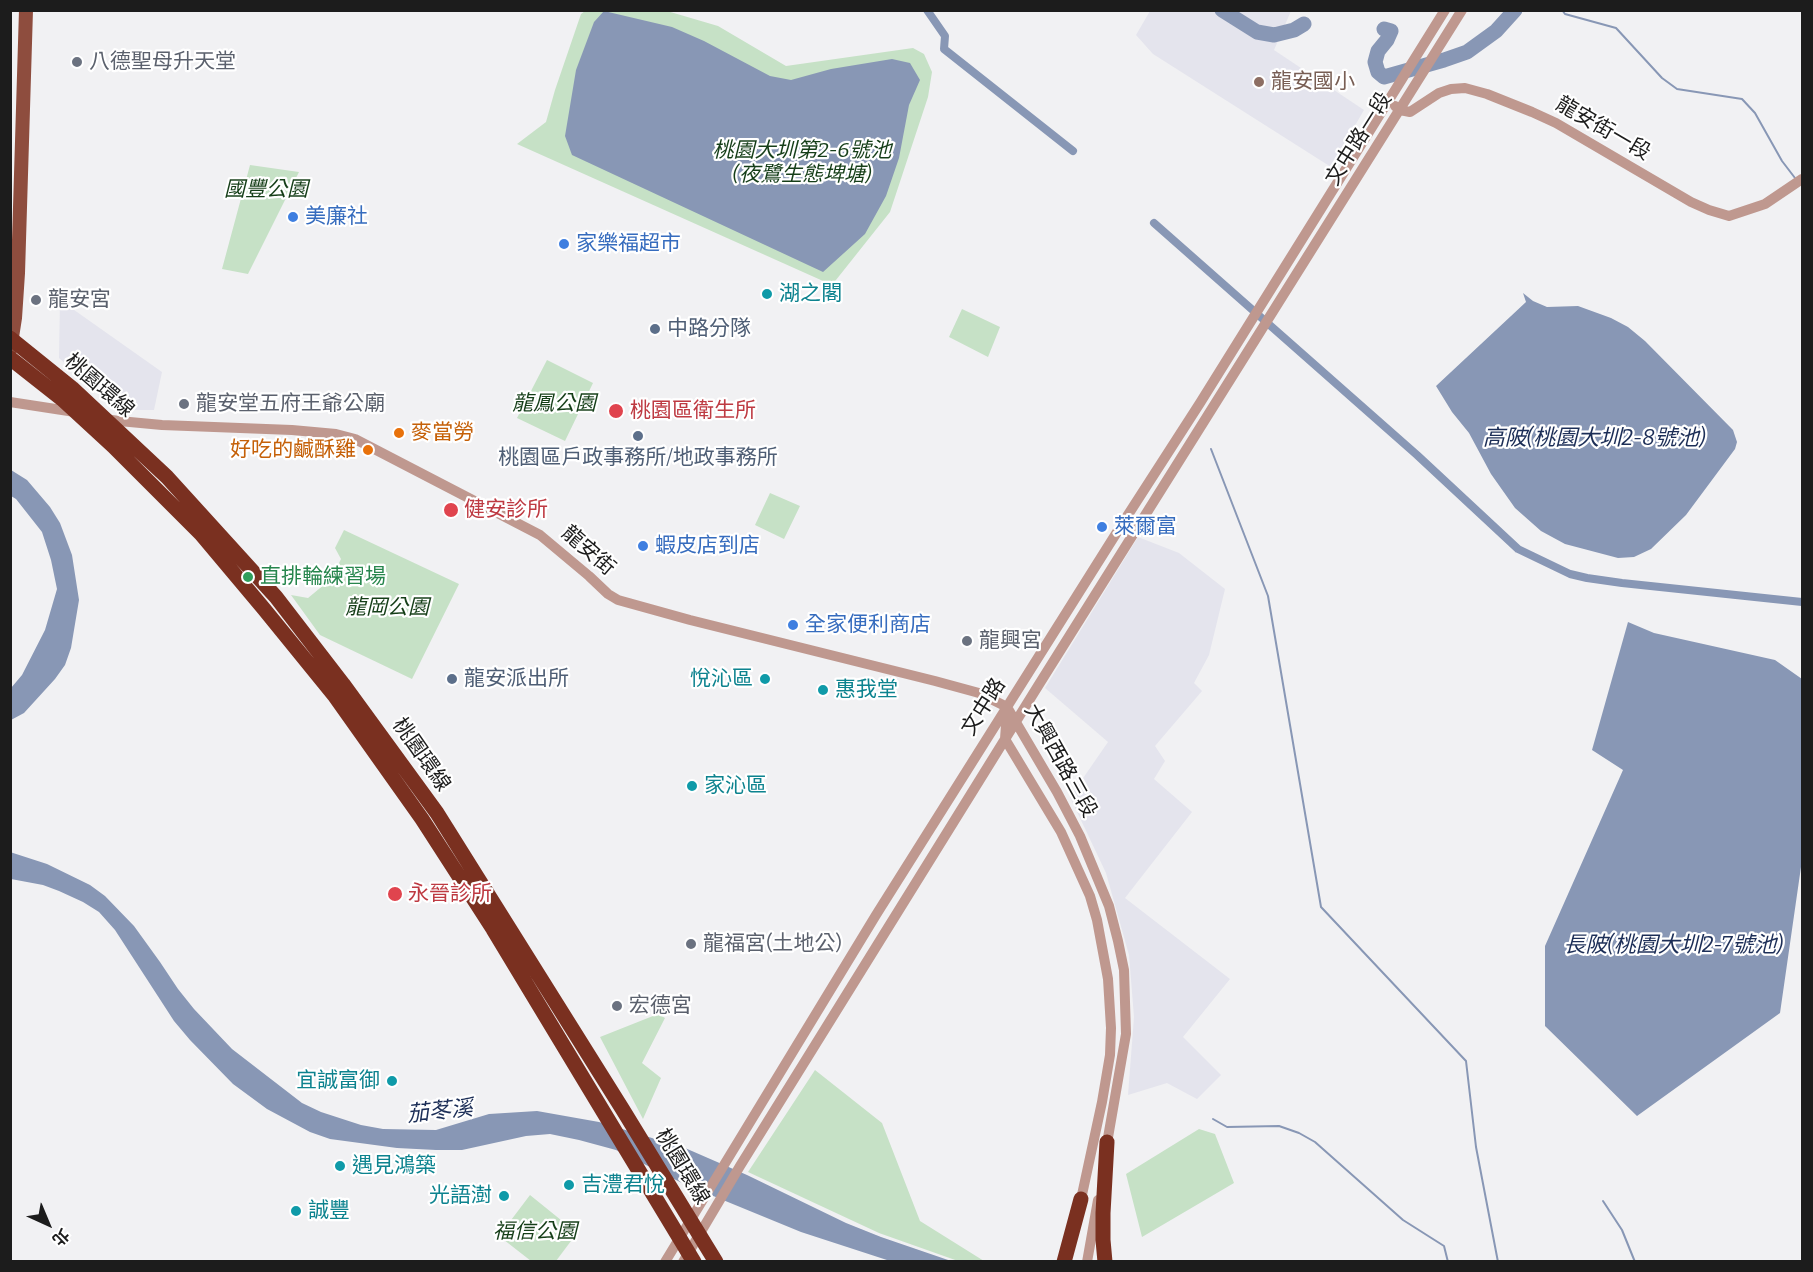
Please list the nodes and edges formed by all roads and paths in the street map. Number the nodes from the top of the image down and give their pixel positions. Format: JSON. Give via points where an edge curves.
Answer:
{"nodes":[{"id":1,"x":26,"y":10,"type":"edge"},
{"id":2,"x":1445,"y":10,"type":"edge"},
{"id":3,"x":1462,"y":10,"type":"edge"},
{"id":4,"x":1391,"y":98,"type":"junction"},
{"id":5,"x":1400,"y":110,"type":"junction"},
{"id":6,"x":1798,"y":182,"type":"edge"},
{"id":7,"x":1277,"y":278,"type":"joint"},
{"id":8,"x":1289,"y":288,"type":"joint"},
{"id":9,"x":10,"y":338,"type":"edge"},
{"id":10,"x":10,"y":350,"type":"edge"},
{"id":11,"x":10,"y":357,"type":"edge"},
{"id":12,"x":10,"y":402,"type":"edge"},
{"id":13,"x":1200,"y":403,"type":"junction"},
{"id":14,"x":1211,"y":410,"type":"junction"},
{"id":15,"x":1007,"y":707,"type":"junction"},
{"id":16,"x":1016,"y":723,"type":"junction"},
{"id":17,"x":1005,"y":740,"type":"junction"},
{"id":18,"x":1107,"y":1142,"type":"junction"},
{"id":19,"x":715,"y":1178,"type":"junction"},
{"id":20,"x":728,"y":1185,"type":"junction"},
{"id":21,"x":1081,"y":1198,"type":"junction"},
{"id":22,"x":695,"y":1228,"type":"junction"},
{"id":23,"x":665,"y":1262,"type":"edge"},
{"id":24,"x":683,"y":1262,"type":"edge"},
{"id":25,"x":694,"y":1262,"type":"edge"},
{"id":26,"x":716,"y":1262,"type":"edge"},
{"id":27,"x":722,"y":1262,"type":"edge"},
{"id":28,"x":1064,"y":1262,"type":"edge"},
{"id":29,"x":1071,"y":1262,"type":"edge"},
{"id":30,"x":1087,"y":1262,"type":"edge"},
{"id":31,"x":1105,"y":1262,"type":"edge"}],
"edges":[{"from":1,"to":10,"type":"main road","via":[[18,273]]},
{"from":2,"to":4,"type":"street","name":"文中路一段"},
{"from":3,"to":5,"type":"street","name":"文中路一段"},
{"from":4,"to":5,"type":"street"},
{"from":4,"to":7,"type":"street","name":"文中路一段"},
{"from":5,"to":6,"type":"street","name":"龍安街一段","via":[[1410,112],[1451,89],[1487,94],[1556,123],[1691,202],[1729,216],[1765,204]]},
{"from":5,"to":8,"type":"street","name":"文中路一段"},
{"from":7,"to":13,"type":"street","name":"文中路"},
{"from":8,"to":14,"type":"street","name":"文中路"},
{"from":9,"to":22,"type":"highway","name":"桃園環線","bridge":true,"via":[[72,388],[166,477],[303,631],[436,813]]},
{"from":11,"to":25,"type":"highway","name":"桃園環線","bridge":true,"via":[[113,446],[194,527],[334,695],[422,819],[493,929]]},
{"from":12,"to":15,"type":"street","name":"龍安街","via":[[119,422],[292,430],[355,439],[540,535],[618,600],[979,693]]},
{"from":13,"to":14,"type":"street"},
{"from":13,"to":15,"type":"street","name":"文中路"},
{"from":14,"to":16,"type":"street","name":"文中路"},
{"from":15,"to":16,"type":"street","name":"大興西路三段"},
{"from":15,"to":17,"type":"street","name":"大興西路三段"},
{"from":15,"to":19,"type":"street","name":"文中路"},
{"from":16,"to":17,"type":"street","name":"文中路"},
{"from":16,"to":18,"type":"street","name":"大興西路三段","via":[[1080,836],[1109,906],[1124,970],[1126,1034]]},
{"from":17,"to":20,"type":"street","name":"文中路"},
{"from":17,"to":21,"type":"street","name":"大興西路三段","via":[[1061,832],[1081,875],[1097,920],[1108,979],[1110,1055]]},
{"from":18,"to":30,"type":"street","name":"大興西路三段"},
{"from":18,"to":31,"type":"highway"},
{"from":19,"to":20,"type":"street"},
{"from":19,"to":23,"type":"street","name":"文中路"},
{"from":20,"to":24,"type":"street","name":"文中路"},
{"from":21,"to":28,"type":"highway"},
{"from":21,"to":29,"type":"street","name":"大興西路三段"},
{"from":22,"to":26,"type":"highway","name":"桃園環線","bridge":true},
{"from":22,"to":27,"type":"highway","bridge":true}]}
